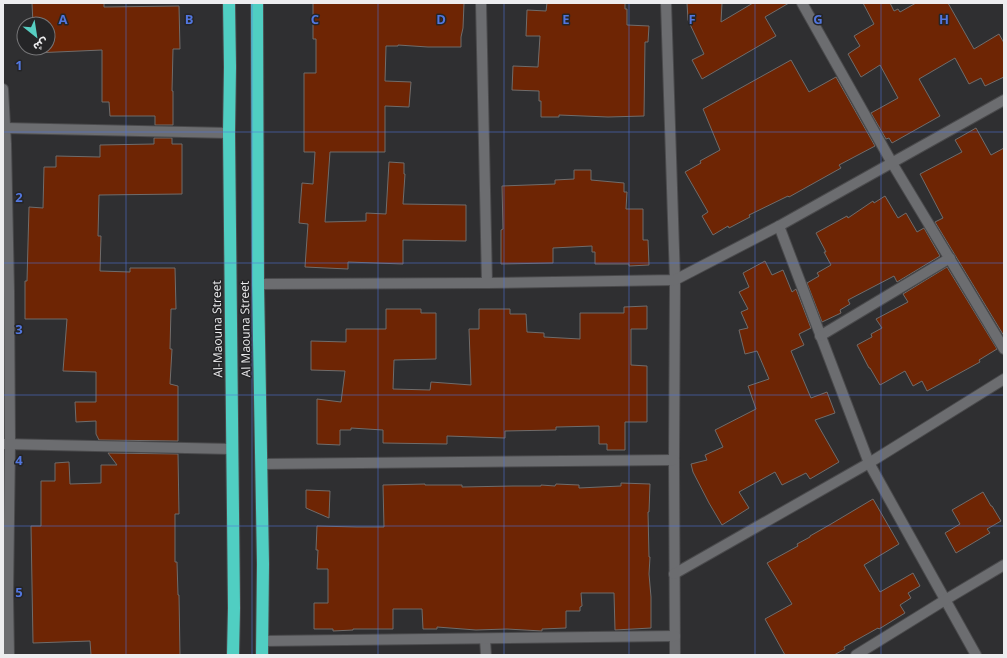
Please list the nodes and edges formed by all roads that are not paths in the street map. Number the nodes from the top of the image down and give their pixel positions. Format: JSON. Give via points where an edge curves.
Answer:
{"nodes":[{"id":1,"x":229,"y":3,"type":"edge"},
{"id":2,"x":257,"y":3,"type":"edge"},
{"id":3,"x":481,"y":3,"type":"edge"},
{"id":4,"x":666,"y":3,"type":"edge"},
{"id":5,"x":802,"y":3,"type":"edge"},
{"id":6,"x":3,"y":89,"type":"edge"},
{"id":7,"x":1004,"y":100,"type":"edge"},
{"id":8,"x":5,"y":128,"type":"junction"},
{"id":9,"x":229,"y":133,"type":"junction"},
{"id":10,"x":5,"y":144,"type":"edge"},
{"id":11,"x":892,"y":163,"type":"junction"},
{"id":12,"x":778,"y":226,"type":"junction"},
{"id":13,"x":950,"y":258,"type":"junction"},
{"id":14,"x":675,"y":280,"type":"junction"},
{"id":15,"x":487,"y":283,"type":"junction"},
{"id":16,"x":258,"y":284,"type":"junction"},
{"id":17,"x":6,"y":291,"type":"edge"},
{"id":18,"x":820,"y":336,"type":"junction"},
{"id":19,"x":1004,"y":349,"type":"edge"},
{"id":20,"x":1004,"y":379,"type":"edge"},
{"id":21,"x":7,"y":444,"type":"edge"},
{"id":22,"x":232,"y":449,"type":"junction"},
{"id":23,"x":674,"y":460,"type":"junction"},
{"id":24,"x":869,"y":463,"type":"junction"},
{"id":25,"x":261,"y":464,"type":"junction"},
{"id":26,"x":1004,"y":565,"type":"edge"},
{"id":27,"x":674,"y":574,"type":"junction"},
{"id":28,"x":6,"y":596,"type":"edge"},
{"id":29,"x":945,"y":600,"type":"junction"},
{"id":30,"x":675,"y":636,"type":"junction"},
{"id":31,"x":485,"y":639,"type":"junction"},
{"id":32,"x":262,"y":641,"type":"junction"},
{"id":33,"x":9,"y":655,"type":"edge"},
{"id":34,"x":233,"y":655,"type":"edge"},
{"id":35,"x":262,"y":655,"type":"edge"},
{"id":36,"x":486,"y":655,"type":"edge"},
{"id":37,"x":675,"y":655,"type":"edge"},
{"id":38,"x":856,"y":655,"type":"edge"},
{"id":39,"x":976,"y":655,"type":"edge"}],
"edges":[{"from":1,"to":9,"type":"highway","name":"Al-Maouna Street"},
{"from":2,"to":16,"type":"highway","name":"Al Maouna Street"},
{"from":3,"to":15,"type":"street"},
{"from":4,"to":14,"type":"street"},
{"from":5,"to":11,"type":"street"},
{"from":6,"to":8,"type":"street"},
{"from":7,"to":11,"type":"street"},
{"from":8,"to":9,"type":"street"},
{"from":8,"to":10,"type":"street"},
{"from":9,"to":22,"type":"highway","name":"Al-Maouna Street"},
{"from":10,"to":17,"type":"street"},
{"from":11,"to":12,"type":"street"},
{"from":11,"to":13,"type":"street"},
{"from":12,"to":14,"type":"street"},
{"from":12,"to":18,"type":"street"},
{"from":13,"to":18,"type":"street"},
{"from":13,"to":19,"type":"street"},
{"from":14,"to":15,"type":"street"},
{"from":14,"to":23,"type":"street"},
{"from":15,"to":16,"type":"street"},
{"from":16,"to":25,"type":"highway","name":"Al Maouna Street"},
{"from":17,"to":21,"type":"street"},
{"from":18,"to":24,"type":"street"},
{"from":20,"to":24,"type":"street"},
{"from":21,"to":22,"type":"street"},
{"from":21,"to":28,"type":"street"},
{"from":22,"to":34,"type":"highway","name":"Al-Maouna Street"},
{"from":23,"to":25,"type":"street"},
{"from":23,"to":27,"type":"street"},
{"from":24,"to":27,"type":"street"},
{"from":24,"to":29,"type":"street"},
{"from":25,"to":32,"type":"highway","name":"Al Maouna Street"},
{"from":26,"to":29,"type":"street"},
{"from":27,"to":30,"type":"street"},
{"from":28,"to":33,"type":"street"},
{"from":29,"to":38,"type":"street"},
{"from":29,"to":39,"type":"street"},
{"from":30,"to":31,"type":"street"},
{"from":30,"to":37,"type":"street"},
{"from":31,"to":32,"type":"street"},
{"from":31,"to":36,"type":"street"},
{"from":32,"to":35,"type":"highway","name":"Al Maouna Street"}]}
